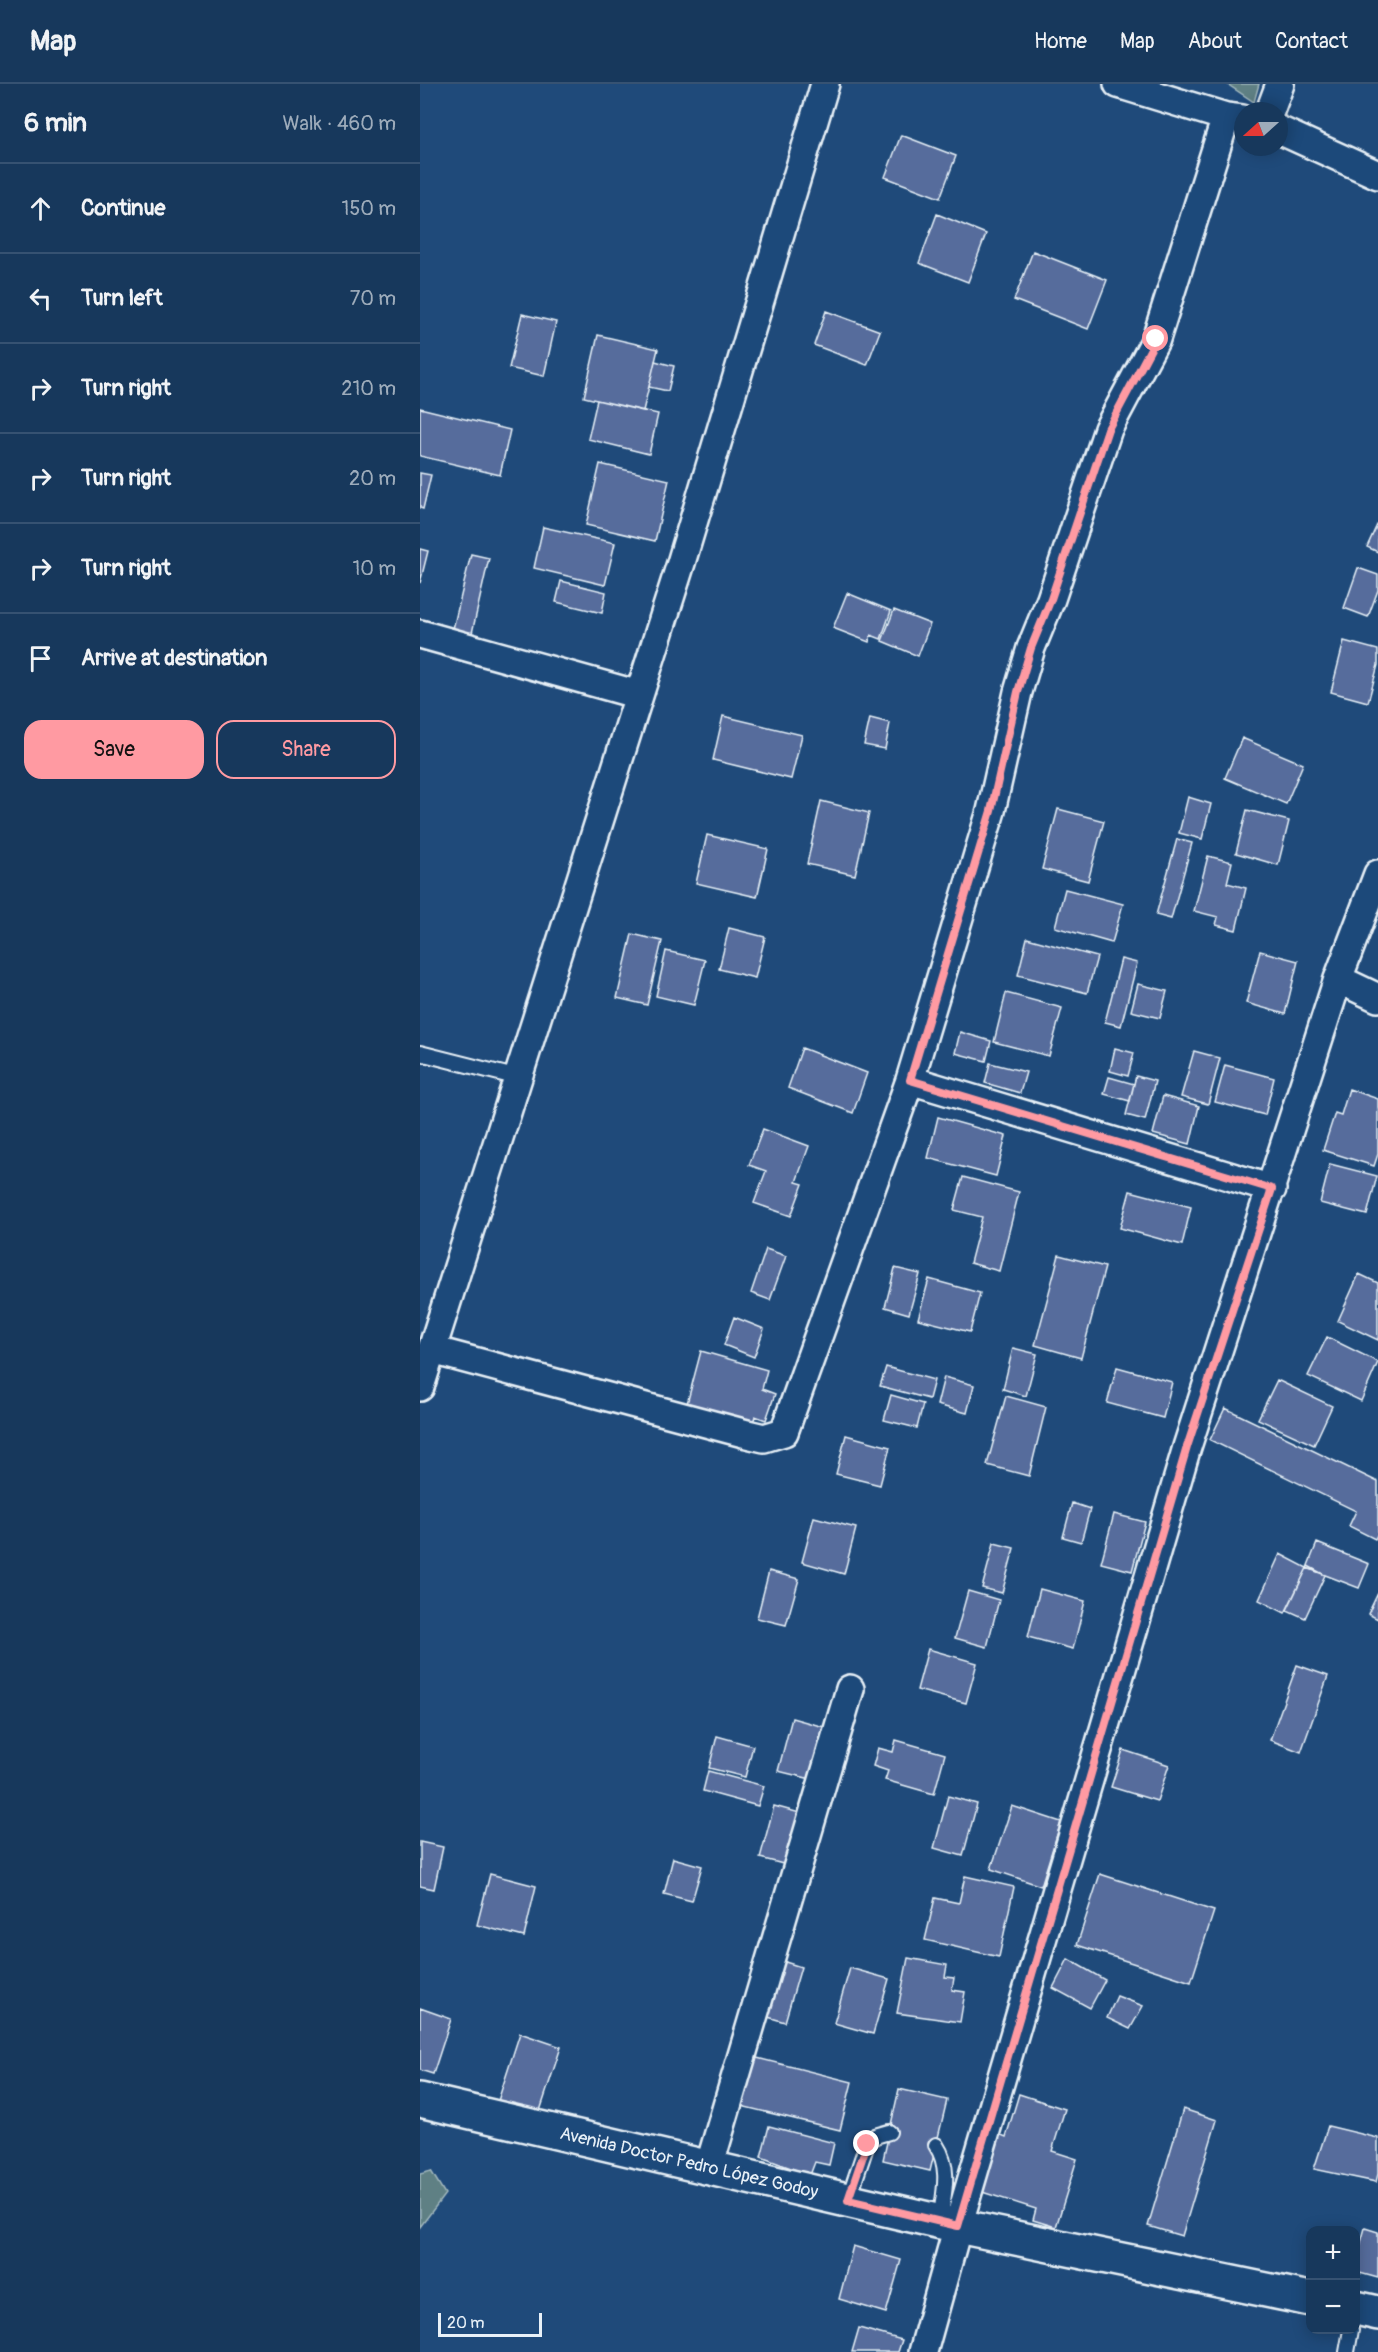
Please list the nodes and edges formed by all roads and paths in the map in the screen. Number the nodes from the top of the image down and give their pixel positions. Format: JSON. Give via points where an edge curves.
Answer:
{"nodes":[{"id":1,"x":825,"y":84,"type":"edge"},
{"id":2,"x":1118,"y":84,"type":"edge"},
{"id":3,"x":1280,"y":84,"type":"edge"},
{"id":4,"x":1273,"y":102,"type":"edge"},
{"id":5,"x":1234,"y":118,"type":"edge"},
{"id":6,"x":1234,"y":121,"type":"edge"},
{"id":7,"x":1288,"y":133,"type":"edge"},
{"id":8,"x":1378,"y":175,"type":"edge"},
{"id":9,"x":420,"y":634,"type":"edge"},
{"id":10,"x":639,"y":695,"type":"junction"},
{"id":11,"x":1378,"y":874,"type":"edge"},
{"id":12,"x":1338,"y":979,"type":"junction"},
{"id":13,"x":1378,"y":998,"type":"edge"},
{"id":14,"x":420,"y":1053,"type":"edge"},
{"id":15,"x":519,"y":1078,"type":"junction"},
{"id":16,"x":910,"y":1080,"type":"junction"},
{"id":17,"x":1272,"y":1189,"type":"junction"},
{"id":18,"x":432,"y":1350,"type":"junction"},
{"id":19,"x":420,"y":1387,"type":"edge"},
{"id":20,"x":850,"y":1689,"type":"dead end"},
{"id":21,"x":420,"y":2100,"type":"edge"},
{"id":22,"x":889,"y":2132,"type":"dead end"},
{"id":23,"x":936,"y":2145,"type":"dead end"},
{"id":24,"x":709,"y":2167,"type":"junction"},
{"id":25,"x":848,"y":2200,"type":"junction"},
{"id":26,"x":949,"y":2224,"type":"junction"},
{"id":27,"x":1306,"y":2298,"type":"edge"},
{"id":28,"x":1360,"y":2309,"type":"edge"},
{"id":29,"x":1378,"y":2313,"type":"edge"},
{"id":30,"x":1350,"y":2334,"type":"edge"},
{"id":31,"x":923,"y":2352,"type":"edge"},
{"id":32,"x":1347,"y":2352,"type":"edge"}],
"edges":[{"from":1,"to":10,"type":"street"},
{"from":2,"to":5,"type":"street"},
{"from":3,"to":4,"type":"street"},
{"from":6,"to":16,"type":"street","via":[[1156,339],[1108,429],[1031,648],[991,811]]},
{"from":7,"to":8,"type":"street"},
{"from":9,"to":10,"type":"street"},
{"from":10,"to":15,"type":"street"},
{"from":11,"to":12,"type":"street"},
{"from":12,"to":13,"type":"street"},
{"from":12,"to":17,"type":"street"},
{"from":14,"to":15,"type":"lane"},
{"from":15,"to":18,"type":"street"},
{"from":16,"to":17,"type":"street"},
{"from":16,"to":18,"type":"street","via":[[784,1432],[764,1438]]},
{"from":17,"to":26,"type":"street","via":[[1187,1447]]},
{"from":18,"to":19,"type":"street"},
{"from":20,"to":24,"type":"street"},
{"from":21,"to":24,"type":"main road","name":"Avenida Doctor Pedro López Godoy"},
{"from":22,"to":25,"type":"lane","via":[[875,2136],[867,2144]]},
{"from":23,"to":26,"type":"lane","via":[[945,2164]]},
{"from":24,"to":25,"type":"main road","name":"Avenida Doctor Pedro López Godoy"},
{"from":25,"to":26,"type":"main road","name":"Avenida Doctor Pedro López Godoy"},
{"from":26,"to":27,"type":"main road","name":"Avenida Doctor Pedro López Godoy"},
{"from":26,"to":31,"type":"street"},
{"from":28,"to":29,"type":"main road"},
{"from":30,"to":32,"type":"lane"}]}
